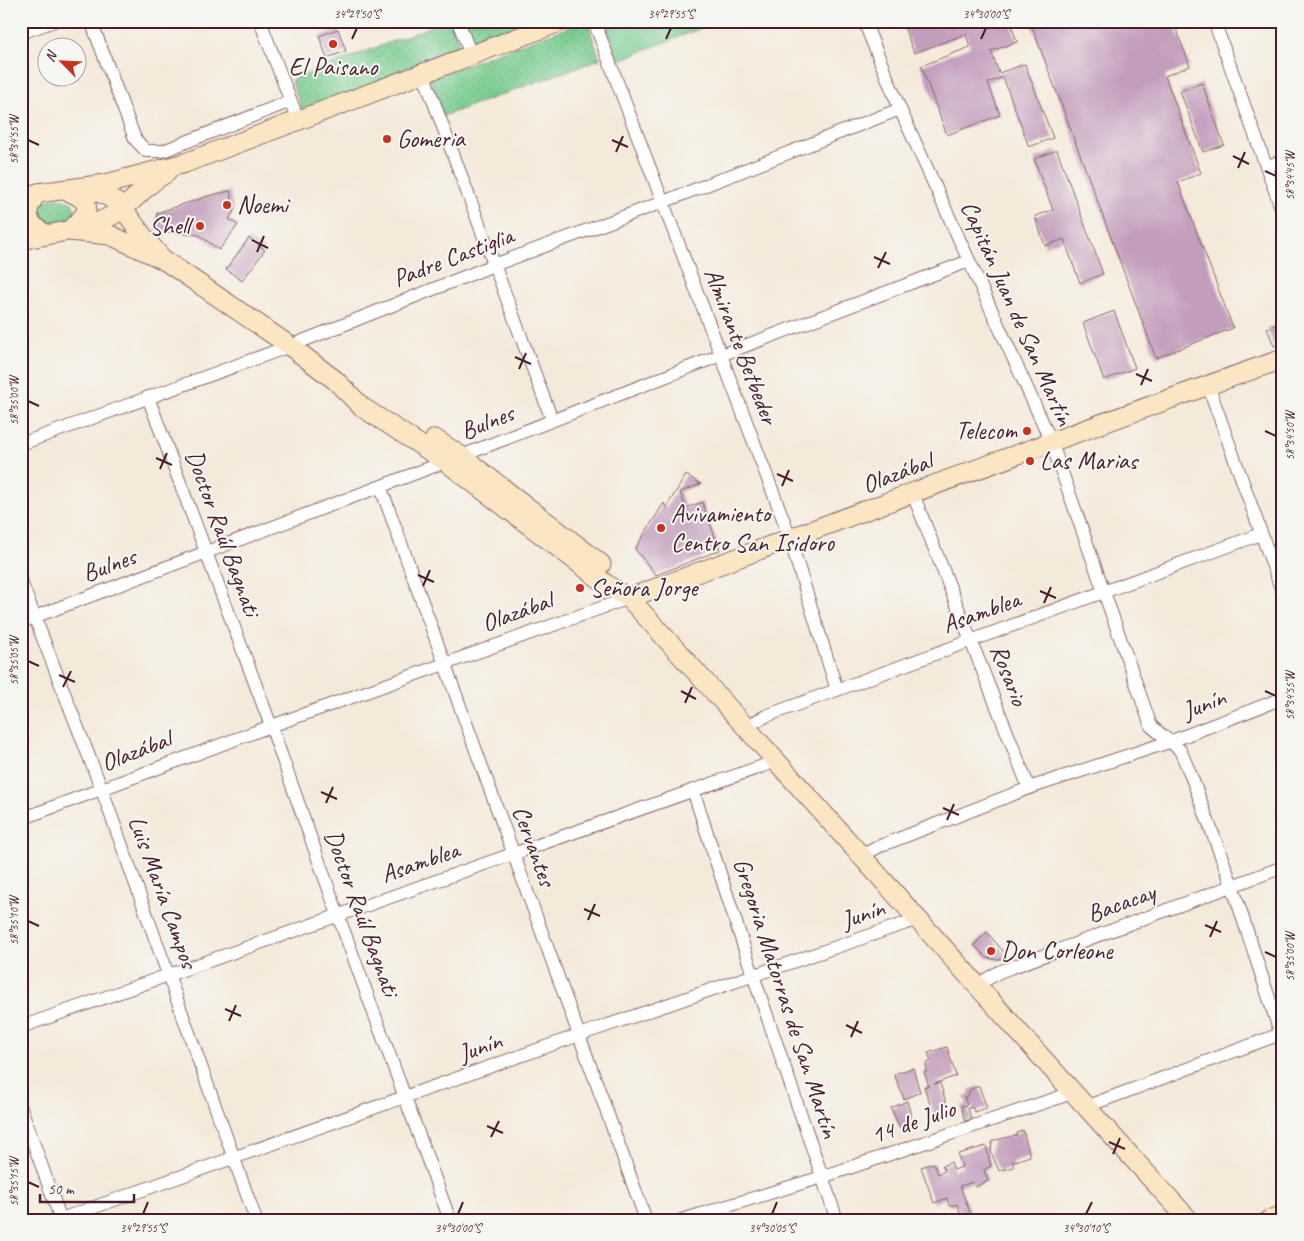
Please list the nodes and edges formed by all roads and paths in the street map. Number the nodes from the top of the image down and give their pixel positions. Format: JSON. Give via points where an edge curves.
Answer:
{"nodes":[{"id":1,"x":54,"y":21,"type":"edge"},
{"id":2,"x":91,"y":21,"type":"edge"},
{"id":3,"x":260,"y":21,"type":"edge"},
{"id":4,"x":458,"y":21,"type":"edge"},
{"id":5,"x":562,"y":21,"type":"edge"},
{"id":6,"x":594,"y":21,"type":"edge"},
{"id":7,"x":864,"y":21,"type":"edge"},
{"id":8,"x":1214,"y":21,"type":"edge"},
{"id":9,"x":21,"y":33,"type":"edge"},
{"id":10,"x":471,"y":56,"type":"junction"},
{"id":11,"x":423,"y":73,"type":"junction"},
{"id":12,"x":291,"y":101,"type":"junction"},
{"id":13,"x":900,"y":109,"type":"junction"},
{"id":14,"x":298,"y":120,"type":"junction"},
{"id":15,"x":1283,"y":161,"type":"edge"},
{"id":16,"x":185,"y":163,"type":"junction"},
{"id":17,"x":1267,"y":166,"type":"junction"},
{"id":18,"x":71,"y":189,"type":"junction"},
{"id":19,"x":27,"y":193,"type":"edge"},
{"id":20,"x":663,"y":202,"type":"junction"},
{"id":21,"x":123,"y":208,"type":"junction"},
{"id":22,"x":1283,"y":213,"type":"edge"},
{"id":23,"x":69,"y":231,"type":"junction"},
{"id":24,"x":21,"y":232,"type":"edge"},
{"id":25,"x":46,"y":234,"type":"junction"},
{"id":26,"x":21,"y":240,"type":"edge"},
{"id":27,"x":164,"y":260,"type":"junction"},
{"id":28,"x":968,"y":261,"type":"junction"},
{"id":29,"x":494,"y":265,"type":"junction"},
{"id":30,"x":290,"y":346,"type":"junction"},
{"id":31,"x":721,"y":354,"type":"junction"},
{"id":32,"x":1283,"y":359,"type":"edge"},
{"id":33,"x":1208,"y":385,"type":"junction"},
{"id":34,"x":148,"y":397,"type":"junction"},
{"id":35,"x":552,"y":420,"type":"junction"},
{"id":36,"x":1050,"y":441,"type":"junction"},
{"id":37,"x":21,"y":444,"type":"edge"},
{"id":38,"x":453,"y":459,"type":"junction"},
{"id":39,"x":381,"y":488,"type":"junction"},
{"id":40,"x":913,"y":494,"type":"junction"},
{"id":41,"x":1261,"y":534,"type":"junction"},
{"id":42,"x":789,"y":540,"type":"junction"},
{"id":43,"x":206,"y":553,"type":"junction"},
{"id":44,"x":21,"y":582,"type":"edge"},
{"id":45,"x":1103,"y":591,"type":"junction"},
{"id":46,"x":1283,"y":594,"type":"edge"},
{"id":47,"x":629,"y":598,"type":"junction"},
{"id":48,"x":34,"y":617,"type":"junction"},
{"id":49,"x":21,"y":622,"type":"edge"},
{"id":50,"x":970,"y":640,"type":"junction"},
{"id":51,"x":445,"y":664,"type":"junction"},
{"id":52,"x":837,"y":690,"type":"junction"},
{"id":53,"x":1283,"y":698,"type":"edge"},
{"id":54,"x":271,"y":726,"type":"junction"},
{"id":55,"x":747,"y":726,"type":"junction"},
{"id":56,"x":1169,"y":742,"type":"junction"},
{"id":57,"x":777,"y":761,"type":"junction"},
{"id":58,"x":1029,"y":788,"type":"junction"},
{"id":59,"x":102,"y":790,"type":"junction"},
{"id":60,"x":693,"y":790,"type":"junction"},
{"id":61,"x":21,"y":819,"type":"edge"},
{"id":62,"x":513,"y":854,"type":"junction"},
{"id":63,"x":861,"y":856,"type":"junction"},
{"id":64,"x":1283,"y":867,"type":"edge"},
{"id":65,"x":1232,"y":885,"type":"junction"},
{"id":66,"x":338,"y":915,"type":"junction"},
{"id":67,"x":918,"y":919,"type":"junction"},
{"id":68,"x":169,"y":975,"type":"junction"},
{"id":69,"x":753,"y":976,"type":"junction"},
{"id":70,"x":977,"y":985,"type":"junction"},
{"id":71,"x":21,"y":1027,"type":"edge"},
{"id":72,"x":579,"y":1035,"type":"junction"},
{"id":73,"x":1282,"y":1036,"type":"edge"},
{"id":74,"x":1072,"y":1093,"type":"junction"},
{"id":75,"x":405,"y":1098,"type":"junction"},
{"id":76,"x":1086,"y":1107,"type":"junction"},
{"id":77,"x":21,"y":1108,"type":"edge"},
{"id":78,"x":234,"y":1157,"type":"junction"},
{"id":79,"x":822,"y":1177,"type":"junction"},
{"id":80,"x":1283,"y":1215,"type":"edge"},
{"id":81,"x":60,"y":1219,"type":"edge"},
{"id":82,"x":256,"y":1220,"type":"edge"},
{"id":83,"x":450,"y":1220,"type":"edge"},
{"id":84,"x":646,"y":1220,"type":"edge"},
{"id":85,"x":682,"y":1220,"type":"edge"},
{"id":86,"x":837,"y":1220,"type":"edge"},
{"id":87,"x":1189,"y":1220,"type":"edge"},
{"id":88,"x":1269,"y":1220,"type":"edge"}],
"edges":[{"from":1,"to":9,"type":"street"},
{"from":2,"to":12,"type":"street","via":[[135,139],[146,151],[163,151]]},
{"from":3,"to":12,"type":"street"},
{"from":4,"to":10,"type":"street"},
{"from":5,"to":10,"type":"main road"},
{"from":6,"to":20,"type":"street","name":"Almirante Betbeder"},
{"from":7,"to":13,"type":"street","name":"Capitán Juan de San Martín"},
{"from":8,"to":17,"type":"street"},
{"from":10,"to":11,"type":"main road"},
{"from":11,"to":14,"type":"main road"},
{"from":11,"to":29,"type":"street"},
{"from":12,"to":14,"type":"street"},
{"from":13,"to":20,"type":"street","name":"Padre Castiglia"},
{"from":13,"to":28,"type":"street","name":"Capitán Juan de San Martín"},
{"from":14,"to":16,"type":"main road"},
{"from":15,"to":17,"type":"street"},
{"from":16,"to":18,"type":"main road","via":[[106,184]]},
{"from":16,"to":21,"type":"main road","via":[[152,182]]},
{"from":17,"to":22,"type":"street"},
{"from":18,"to":19,"type":"main road"},
{"from":18,"to":21,"type":"main road","via":[[96,191]]},
{"from":18,"to":23,"type":"main road","via":[[87,205],[82,220]]},
{"from":19,"to":25,"type":"main road","via":[[30,202],[28,217],[39,231]]},
{"from":20,"to":29,"type":"street","name":"Padre Castiglia"},
{"from":20,"to":31,"type":"street","name":"Almirante Betbeder"},
{"from":21,"to":23,"type":"main road","via":[[100,222]]},
{"from":21,"to":27,"type":"main road"},
{"from":23,"to":25,"type":"main road"},
{"from":23,"to":27,"type":"main road","via":[[110,235]]},
{"from":24,"to":25,"type":"main road"},
{"from":25,"to":26,"type":"main road"},
{"from":27,"to":30,"type":"main road"},
{"from":28,"to":31,"type":"street","name":"Bulnes"},
{"from":28,"to":36,"type":"street","name":"Capitán Juan de San Martín"},
{"from":29,"to":30,"type":"street","name":"Padre Castiglia"},
{"from":29,"to":35,"type":"street"},
{"from":30,"to":34,"type":"street","name":"Padre Castiglia"},
{"from":30,"to":38,"type":"main road","via":[[335,380],[362,406]]},
{"from":31,"to":35,"type":"street","name":"Bulnes"},
{"from":31,"to":42,"type":"street","name":"Almirante Betbeder"},
{"from":32,"to":33,"type":"main road","name":"Olazábal"},
{"from":33,"to":36,"type":"main road","name":"Olazábal"},
{"from":33,"to":41,"type":"street"},
{"from":34,"to":37,"type":"street","name":"Padre Castiglia"},
{"from":34,"to":43,"type":"street","name":"Doctor Raúl Bagnati"},
{"from":35,"to":38,"type":"street","name":"Bulnes"},
{"from":36,"to":40,"type":"main road","name":"Olazábal"},
{"from":36,"to":45,"type":"street","name":"Capitán Juan de San Martín"},
{"from":38,"to":39,"type":"street","name":"Bulnes"},
{"from":38,"to":47,"type":"main road","via":[[610,587]]},
{"from":39,"to":43,"type":"street","name":"Bulnes"},
{"from":39,"to":51,"type":"street","name":"Cervantes"},
{"from":40,"to":42,"type":"main road","name":"Olazábal"},
{"from":40,"to":50,"type":"street","name":"Rosario"},
{"from":41,"to":45,"type":"street","name":"Asamblea"},
{"from":41,"to":46,"type":"street"},
{"from":42,"to":47,"type":"main road","name":"Olazábal"},
{"from":42,"to":52,"type":"street","name":"Almirante Betbeder"},
{"from":43,"to":48,"type":"street","name":"Bulnes"},
{"from":43,"to":54,"type":"street","name":"Doctor Raúl Bagnati"},
{"from":44,"to":48,"type":"street","name":"Luis María Campos"},
{"from":45,"to":50,"type":"street","name":"Asamblea"},
{"from":45,"to":56,"type":"street","name":"Capitán Juan de San Martín","via":[[1151,726]]},
{"from":47,"to":51,"type":"street","name":"Olazábal"},
{"from":47,"to":55,"type":"main road"},
{"from":48,"to":49,"type":"street","name":"Bulnes"},
{"from":48,"to":59,"type":"street","name":"Luis María Campos"},
{"from":50,"to":52,"type":"street","name":"Asamblea"},
{"from":50,"to":58,"type":"street","name":"Rosario"},
{"from":51,"to":54,"type":"street","name":"Olazábal"},
{"from":51,"to":62,"type":"street","name":"Cervantes"},
{"from":52,"to":55,"type":"street","name":"Asamblea"},
{"from":53,"to":56,"type":"street","name":"Junín"},
{"from":54,"to":59,"type":"street","name":"Olazábal"},
{"from":54,"to":66,"type":"street","name":"Doctor Raúl Bagnati"},
{"from":55,"to":57,"type":"main road"},
{"from":56,"to":58,"type":"street","name":"Junín"},
{"from":56,"to":65,"type":"street","name":"Capitán Juan de San Martín","via":[[1180,750]]},
{"from":57,"to":60,"type":"street","name":"Asamblea"},
{"from":57,"to":63,"type":"main road"},
{"from":58,"to":63,"type":"street","name":"Junín"},
{"from":59,"to":61,"type":"street","name":"Olazábal"},
{"from":59,"to":68,"type":"street","name":"Luis María Campos"},
{"from":60,"to":62,"type":"street","name":"Asamblea"},
{"from":60,"to":69,"type":"street","name":"Gregoria Matorras de San Martín"},
{"from":62,"to":66,"type":"street","name":"Asamblea"},
{"from":62,"to":72,"type":"street","name":"Cervantes"},
{"from":63,"to":67,"type":"main road"},
{"from":64,"to":65,"type":"street","name":"Bacacay"},
{"from":65,"to":70,"type":"street","name":"Bacacay","via":[[999,972]]},
{"from":65,"to":73,"type":"street","name":"Capitán Juan de San Martín"},
{"from":66,"to":68,"type":"street","name":"Asamblea"},
{"from":66,"to":75,"type":"street","name":"Doctor Raúl Bagnati"},
{"from":67,"to":69,"type":"street","name":"Junín"},
{"from":67,"to":70,"type":"main road"},
{"from":68,"to":71,"type":"street","name":"Asamblea"},
{"from":68,"to":78,"type":"street","name":"Luis María Campos"},
{"from":69,"to":72,"type":"street","name":"Junín"},
{"from":69,"to":79,"type":"street","name":"Gregoria Matorras de San Martín"},
{"from":70,"to":74,"type":"main road"},
{"from":72,"to":75,"type":"street","name":"Junín"},
{"from":72,"to":84,"type":"street","name":"Cervantes"},
{"from":73,"to":76,"type":"street"},
{"from":74,"to":76,"type":"main road"},
{"from":74,"to":79,"type":"street","name":"14 de Julio"},
{"from":75,"to":78,"type":"street","name":"Junín"},
{"from":75,"to":83,"type":"street","name":"Doctor Raúl Bagnati"},
{"from":76,"to":87,"type":"main road"},
{"from":77,"to":81,"type":"street"},
{"from":78,"to":81,"type":"street","name":"Junín"},
{"from":78,"to":82,"type":"street","name":"Luis María Campos"},
{"from":79,"to":85,"type":"street","name":"14 de Julio"},
{"from":79,"to":86,"type":"street","name":"Gregoria Matorras de San Martín"},
{"from":80,"to":88,"type":"main road"}]}
